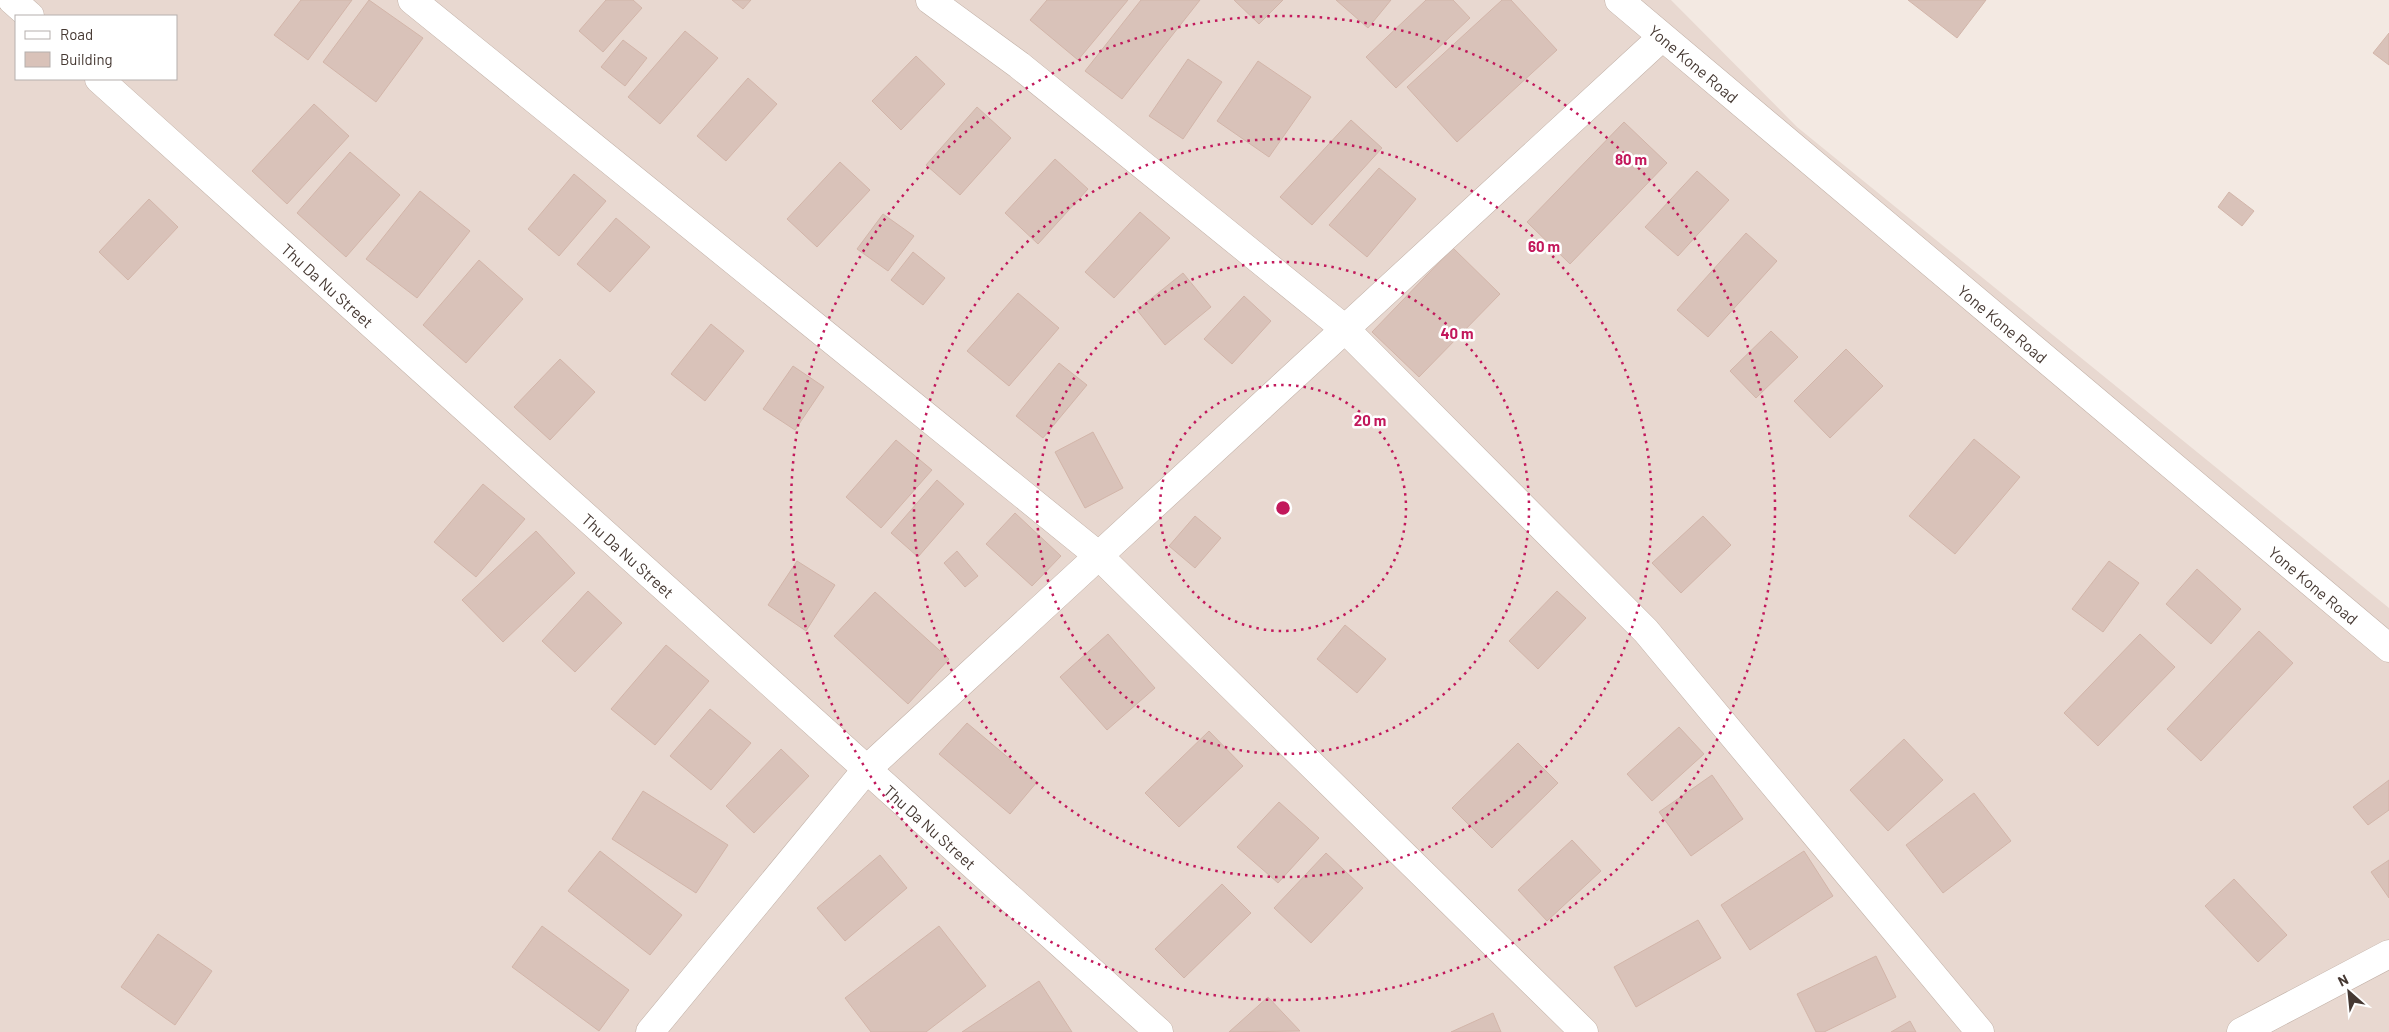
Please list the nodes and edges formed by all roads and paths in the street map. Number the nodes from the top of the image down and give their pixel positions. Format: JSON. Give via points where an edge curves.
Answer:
{"nodes":[{"id":1,"x":12,"y":0,"type":"edge"},
{"id":2,"x":412,"y":0,"type":"edge"},
{"id":3,"x":930,"y":0,"type":"edge"},
{"id":4,"x":1619,"y":0,"type":"edge"},
{"id":5,"x":29,"y":15,"type":"edge"},
{"id":6,"x":1662,"y":38,"type":"junction"},
{"id":7,"x":100,"y":80,"type":"edge"},
{"id":8,"x":1345,"y":329,"type":"junction"},
{"id":9,"x":1099,"y":556,"type":"junction"},
{"id":10,"x":2389,"y":648,"type":"edge"},
{"id":11,"x":866,"y":770,"type":"junction"},
{"id":12,"x":2389,"y":954,"type":"edge"},
{"id":13,"x":650,"y":1032,"type":"edge"},
{"id":14,"x":1158,"y":1032,"type":"edge"},
{"id":15,"x":1584,"y":1032,"type":"edge"},
{"id":16,"x":1980,"y":1032,"type":"edge"},
{"id":17,"x":2241,"y":1032,"type":"edge"}],
"edges":[{"from":1,"to":5,"type":"street"},
{"from":2,"to":9,"type":"street"},
{"from":3,"to":8,"type":"street","via":[[1019,65]]},
{"from":4,"to":6,"type":"street","name":"Yone Kone Road"},
{"from":6,"to":8,"type":"street"},
{"from":6,"to":10,"type":"street","name":"Yone Kone Road"},
{"from":7,"to":11,"type":"street","name":"Thu Da Nu Street"},
{"from":8,"to":9,"type":"street"},
{"from":8,"to":16,"type":"street","via":[[1646,631]]},
{"from":9,"to":11,"type":"street"},
{"from":9,"to":15,"type":"street"},
{"from":11,"to":13,"type":"street"},
{"from":11,"to":14,"type":"street","name":"Thu Da Nu Street"},
{"from":12,"to":17,"type":"street"}]}
